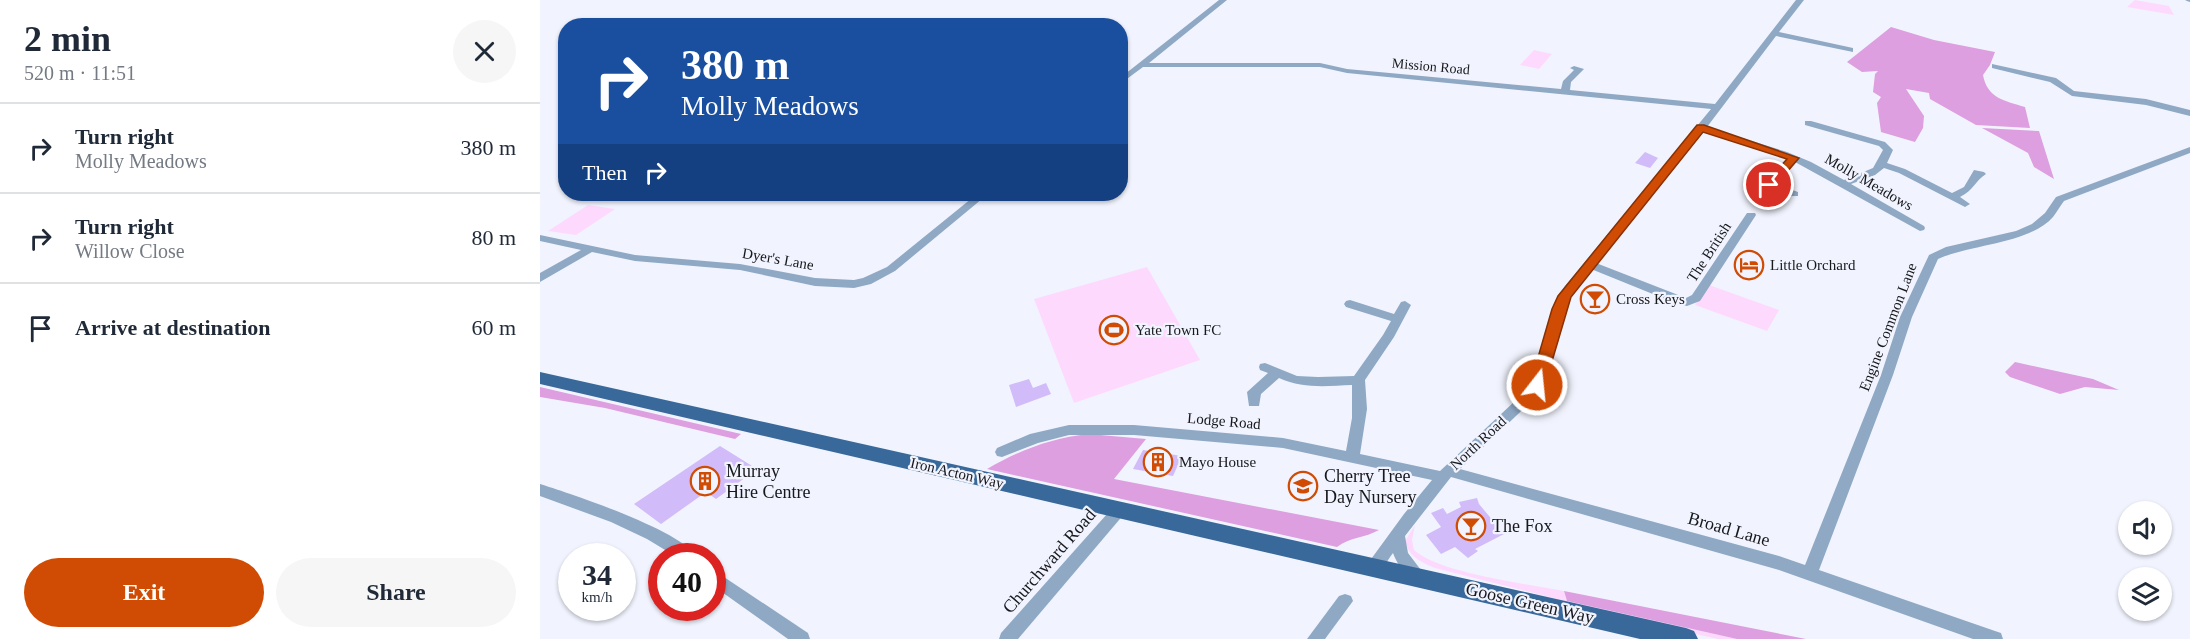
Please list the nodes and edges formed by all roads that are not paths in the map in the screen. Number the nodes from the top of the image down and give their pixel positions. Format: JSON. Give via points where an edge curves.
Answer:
{"nodes":[{"id":1,"x":1223,"y":0,"type":"edge"},
{"id":2,"x":1800,"y":0,"type":"edge"},
{"id":3,"x":1775,"y":33,"type":"junction"},
{"id":4,"x":1850,"y":50,"type":"dead end"},
{"id":5,"x":1142,"y":65,"type":"junction"},
{"id":6,"x":1995,"y":66,"type":"dead end"},
{"id":7,"x":1574,"y":68,"type":"dead end"},
{"id":8,"x":1128,"y":76,"type":"edge"},
{"id":9,"x":1565,"y":92,"type":"junction"},
{"id":10,"x":1717,"y":107,"type":"junction"},
{"id":11,"x":2190,"y":113,"type":"edge"},
{"id":12,"x":1811,"y":127,"type":"dead end"},
{"id":13,"x":1701,"y":128,"type":"junction"},
{"id":14,"x":2190,"y":150,"type":"edge"},
{"id":15,"x":1794,"y":158,"type":"junction"},
{"id":16,"x":1884,"y":165,"type":"junction"},
{"id":17,"x":1981,"y":174,"type":"dead end"},
{"id":18,"x":1842,"y":184,"type":"junction"},
{"id":19,"x":1794,"y":194,"type":"dead end"},
{"id":20,"x":1952,"y":197,"type":"junction"},
{"id":21,"x":974,"y":201,"type":"edge"},
{"id":22,"x":1965,"y":204,"type":"dead end"},
{"id":23,"x":1751,"y":215,"type":"dead end"},
{"id":24,"x":1920,"y":228,"type":"dead end"},
{"id":25,"x":540,"y":238,"type":"edge"},
{"id":26,"x":592,"y":248,"type":"junction"},
{"id":27,"x":1588,"y":264,"type":"junction"},
{"id":28,"x":540,"y":278,"type":"edge"},
{"id":29,"x":1350,"y":304,"type":"dead end"},
{"id":30,"x":1405,"y":305,"type":"dead end"},
{"id":31,"x":1399,"y":319,"type":"junction"},
{"id":32,"x":1265,"y":367,"type":"dead end"},
{"id":33,"x":1278,"y":372,"type":"junction"},
{"id":34,"x":540,"y":378,"type":"edge"},
{"id":35,"x":1358,"y":380,"type":"junction"},
{"id":36,"x":1254,"y":403,"type":"dead end"},
{"id":37,"x":1002,"y":452,"type":"dead end"},
{"id":38,"x":1352,"y":457,"type":"junction"},
{"id":39,"x":1446,"y":474,"type":"junction"},
{"id":40,"x":540,"y":490,"type":"edge"},
{"id":41,"x":1120,"y":509,"type":"junction"},
{"id":42,"x":1397,"y":535,"type":"junction"},
{"id":43,"x":666,"y":543,"type":"edge"},
{"id":44,"x":1374,"y":566,"type":"junction"},
{"id":45,"x":1810,"y":573,"type":"junction"},
{"id":46,"x":1419,"y":578,"type":"junction"},
{"id":47,"x":726,"y":586,"type":"edge"},
{"id":48,"x":1346,"y":601,"type":"dead end"},
{"id":49,"x":802,"y":639,"type":"edge"},
{"id":50,"x":1007,"y":639,"type":"edge"},
{"id":51,"x":1316,"y":639,"type":"edge"},
{"id":52,"x":1686,"y":639,"type":"edge"},
{"id":53,"x":1995,"y":639,"type":"edge"}],
"edges":[{"from":1,"to":5,"type":"street"},
{"from":2,"to":3,"type":"street","name":"North Road"},
{"from":3,"to":4,"type":"street"},
{"from":3,"to":10,"type":"street","name":"North Road"},
{"from":5,"to":8,"type":"street"},
{"from":5,"to":9,"type":"street","name":"Mission Road","via":[[1322,65],[1347,71]]},
{"from":6,"to":11,"type":"street","via":[[2053,80],[2072,93],[2146,102]]},
{"from":7,"to":9,"type":"street","via":[[1580,69],[1567,81]]},
{"from":9,"to":10,"type":"street","name":"Mission Road"},
{"from":10,"to":13,"type":"street","name":"North Road"},
{"from":12,"to":16,"type":"street","via":[[1882,144],[1888,150]]},
{"from":13,"to":15,"type":"street","name":"Molly Meadows"},
{"from":13,"to":27,"type":"street","name":"North Road"},
{"from":14,"to":45,"type":"street","name":"Engine Common Lane","via":[[2060,199],[2040,225],[1933,256],[1906,317]]},
{"from":15,"to":18,"type":"street","name":"Molly Meadows"},
{"from":15,"to":19,"type":"street","via":[[1767,188]]},
{"from":16,"to":18,"type":"street"},
{"from":16,"to":20,"type":"street"},
{"from":17,"to":20,"type":"street","via":[[1977,172],[1968,189]]},
{"from":18,"to":24,"type":"street","name":"Molly Meadows"},
{"from":20,"to":22,"type":"street"},
{"from":21,"to":26,"type":"street","name":"Dyer's Lane","via":[[891,269],[854,284],[815,282],[740,267],[635,258]]},
{"from":23,"to":27,"type":"street","name":"The British","via":[[1692,301],[1679,300]]},
{"from":25,"to":26,"type":"street","name":"Dyer's Lane"},
{"from":26,"to":28,"type":"street"},
{"from":27,"to":39,"type":"street","name":"North Road","via":[[1560,305],[1533,392]]},
{"from":29,"to":31,"type":"street"},
{"from":30,"to":31,"type":"street"},
{"from":31,"to":35,"type":"street"},
{"from":32,"to":33,"type":"street"},
{"from":33,"to":35,"type":"street","via":[[1296,380]]},
{"from":33,"to":36,"type":"street","via":[[1254,392]]},
{"from":34,"to":41,"type":"main road","name":"Iron Acton Way"},
{"from":35,"to":38,"type":"street","via":[[1358,434]]},
{"from":37,"to":38,"type":"street","name":"Lodge Road","via":[[1035,438],[1093,429],[1263,441]]},
{"from":38,"to":39,"type":"street","name":"Lodge Road"},
{"from":39,"to":42,"type":"street","name":"North Road"},
{"from":39,"to":45,"type":"street","name":"Broad Lane"},
{"from":40,"to":43,"type":"street","via":[[606,513]]},
{"from":41,"to":44,"type":"main road","name":"Iron Acton Way"},
{"from":41,"to":50,"type":"street","name":"Churchward Road"},
{"from":42,"to":44,"type":"street","name":"North Road"},
{"from":42,"to":46,"type":"street","via":[[1401,555]]},
{"from":44,"to":46,"type":"main road","name":"Goose Green Way"},
{"from":45,"to":53,"type":"street","name":"Broad Lane"},
{"from":46,"to":52,"type":"main road","name":"Goose Green Way"},
{"from":47,"to":49,"type":"street"},
{"from":48,"to":51,"type":"street"}]}
